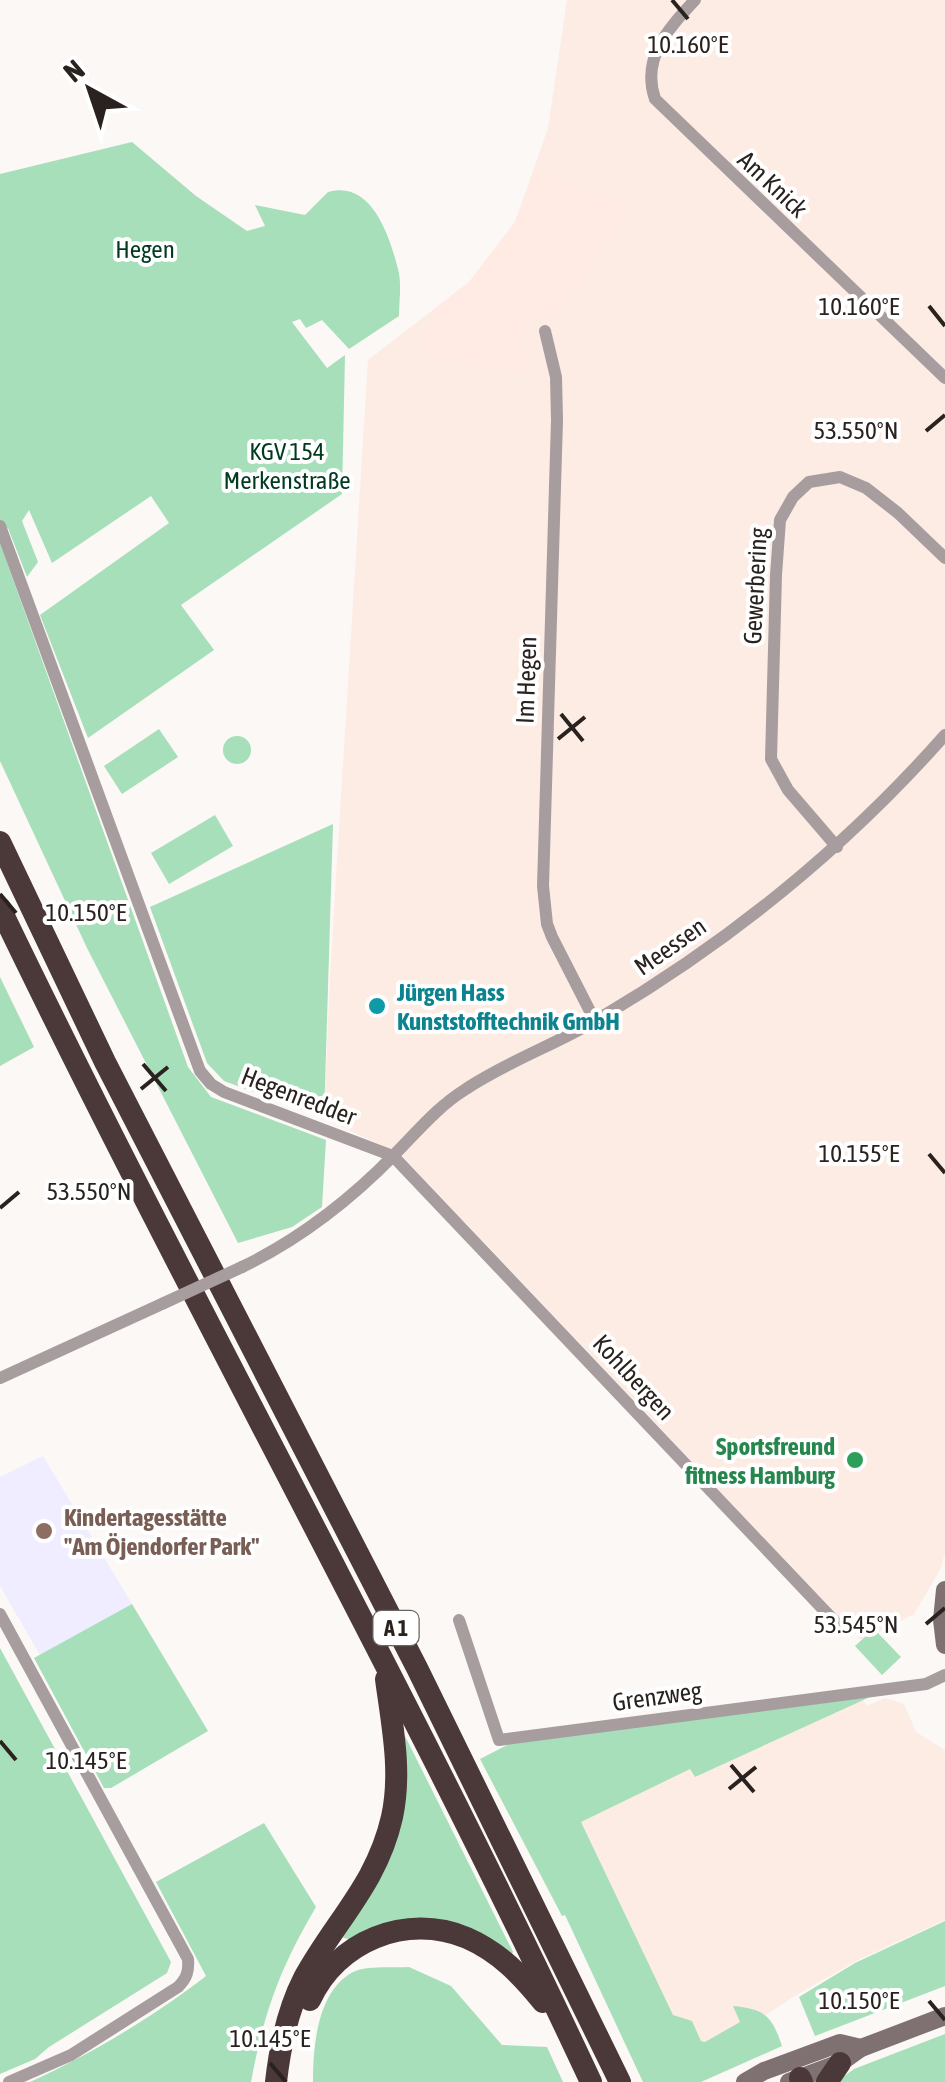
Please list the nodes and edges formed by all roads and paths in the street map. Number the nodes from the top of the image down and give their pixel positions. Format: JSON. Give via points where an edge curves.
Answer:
{"nodes":[{"id":1,"x":695,"y":0,"type":"edge"},
{"id":2,"x":545,"y":331,"type":"dead end"},
{"id":3,"x":945,"y":378,"type":"edge"},
{"id":4,"x":0,"y":526,"type":"edge"},
{"id":5,"x":945,"y":558,"type":"edge"},
{"id":6,"x":945,"y":735,"type":"edge"},
{"id":7,"x":0,"y":842,"type":"edge"},
{"id":8,"x":836,"y":846,"type":"junction"},
{"id":9,"x":0,"y":908,"type":"edge"},
{"id":10,"x":595,"y":1021,"type":"junction"},
{"id":11,"x":394,"y":1156,"type":"junction"},
{"id":12,"x":0,"y":1378,"type":"edge"},
{"id":13,"x":945,"y":1590,"type":"edge"},
{"id":14,"x":0,"y":1614,"type":"edge"},
{"id":15,"x":459,"y":1620,"type":"dead end"},
{"id":16,"x":841,"y":1628,"type":"dead end"},
{"id":17,"x":945,"y":1645,"type":"edge"},
{"id":18,"x":384,"y":1661,"type":"junction"},
{"id":19,"x":945,"y":1675,"type":"edge"},
{"id":20,"x":945,"y":2016,"type":"edge"},
{"id":21,"x":570,"y":2036,"type":"junction"},
{"id":22,"x":861,"y":2048,"type":"junction"},
{"id":23,"x":280,"y":2051,"type":"junction"},
{"id":24,"x":809,"y":2073,"type":"edge"},
{"id":25,"x":286,"y":2081,"type":"edge"},
{"id":26,"x":10,"y":2082,"type":"edge"},
{"id":27,"x":264,"y":2082,"type":"edge"},
{"id":28,"x":591,"y":2082,"type":"edge"},
{"id":29,"x":620,"y":2082,"type":"edge"},
{"id":30,"x":745,"y":2082,"type":"edge"}],
"edges":[{"from":1,"to":3,"type":"street","name":"Am Knick","via":[[650,62],[655,99]]},
{"from":2,"to":10,"type":"street","name":"Im Hegen","via":[[557,420],[543,886],[547,924]]},
{"from":4,"to":11,"type":"street","name":"Hegenredder","via":[[200,1071],[224,1092]]},
{"from":5,"to":8,"type":"street","name":"Gewerbering","via":[[866,488],[840,477],[809,482],[780,520],[772,759],[788,790]]},
{"from":6,"to":8,"type":"street","name":"Meessen"},
{"from":7,"to":29,"type":"highway","number":"A 1","via":[[113,1080],[417,1668]]},
{"from":8,"to":10,"type":"street","name":"Meessen","via":[[688,964]]},
{"from":9,"to":18,"type":"highway","number":"A 1"},
{"from":10,"to":11,"type":"street","name":"Meessen","via":[[468,1087],[432,1113]]},
{"from":11,"to":12,"type":"street","bridge":true,"via":[[309,1230]]},
{"from":11,"to":16,"type":"street","name":"Kohlbergen"},
{"from":13,"to":17,"type":"main road"},
{"from":14,"to":26,"type":"street","via":[[188,1959],[188,1975],[178,1987],[71,2054]]},
{"from":15,"to":19,"type":"street","name":"Grenzweg","via":[[499,1740],[926,1684]]},
{"from":18,"to":21,"type":"highway","number":"A 1"},
{"from":18,"to":23,"type":"highway","via":[[396,1752],[389,1830],[368,1883],[296,1993]]},
{"from":20,"to":22,"type":"main road"},
{"from":21,"to":25,"type":"highway","via":[[503,1959],[464,1937],[407,1930],[360,1943],[328,1968],[302,2021]]},
{"from":21,"to":28,"type":"highway","number":"A 1"},
{"from":22,"to":24,"type":"main road"},
{"from":22,"to":24,"type":"main road","via":[[840,2042]]},
{"from":23,"to":25,"type":"highway"},
{"from":23,"to":27,"type":"highway"},
{"from":24,"to":30,"type":"main road"}]}
